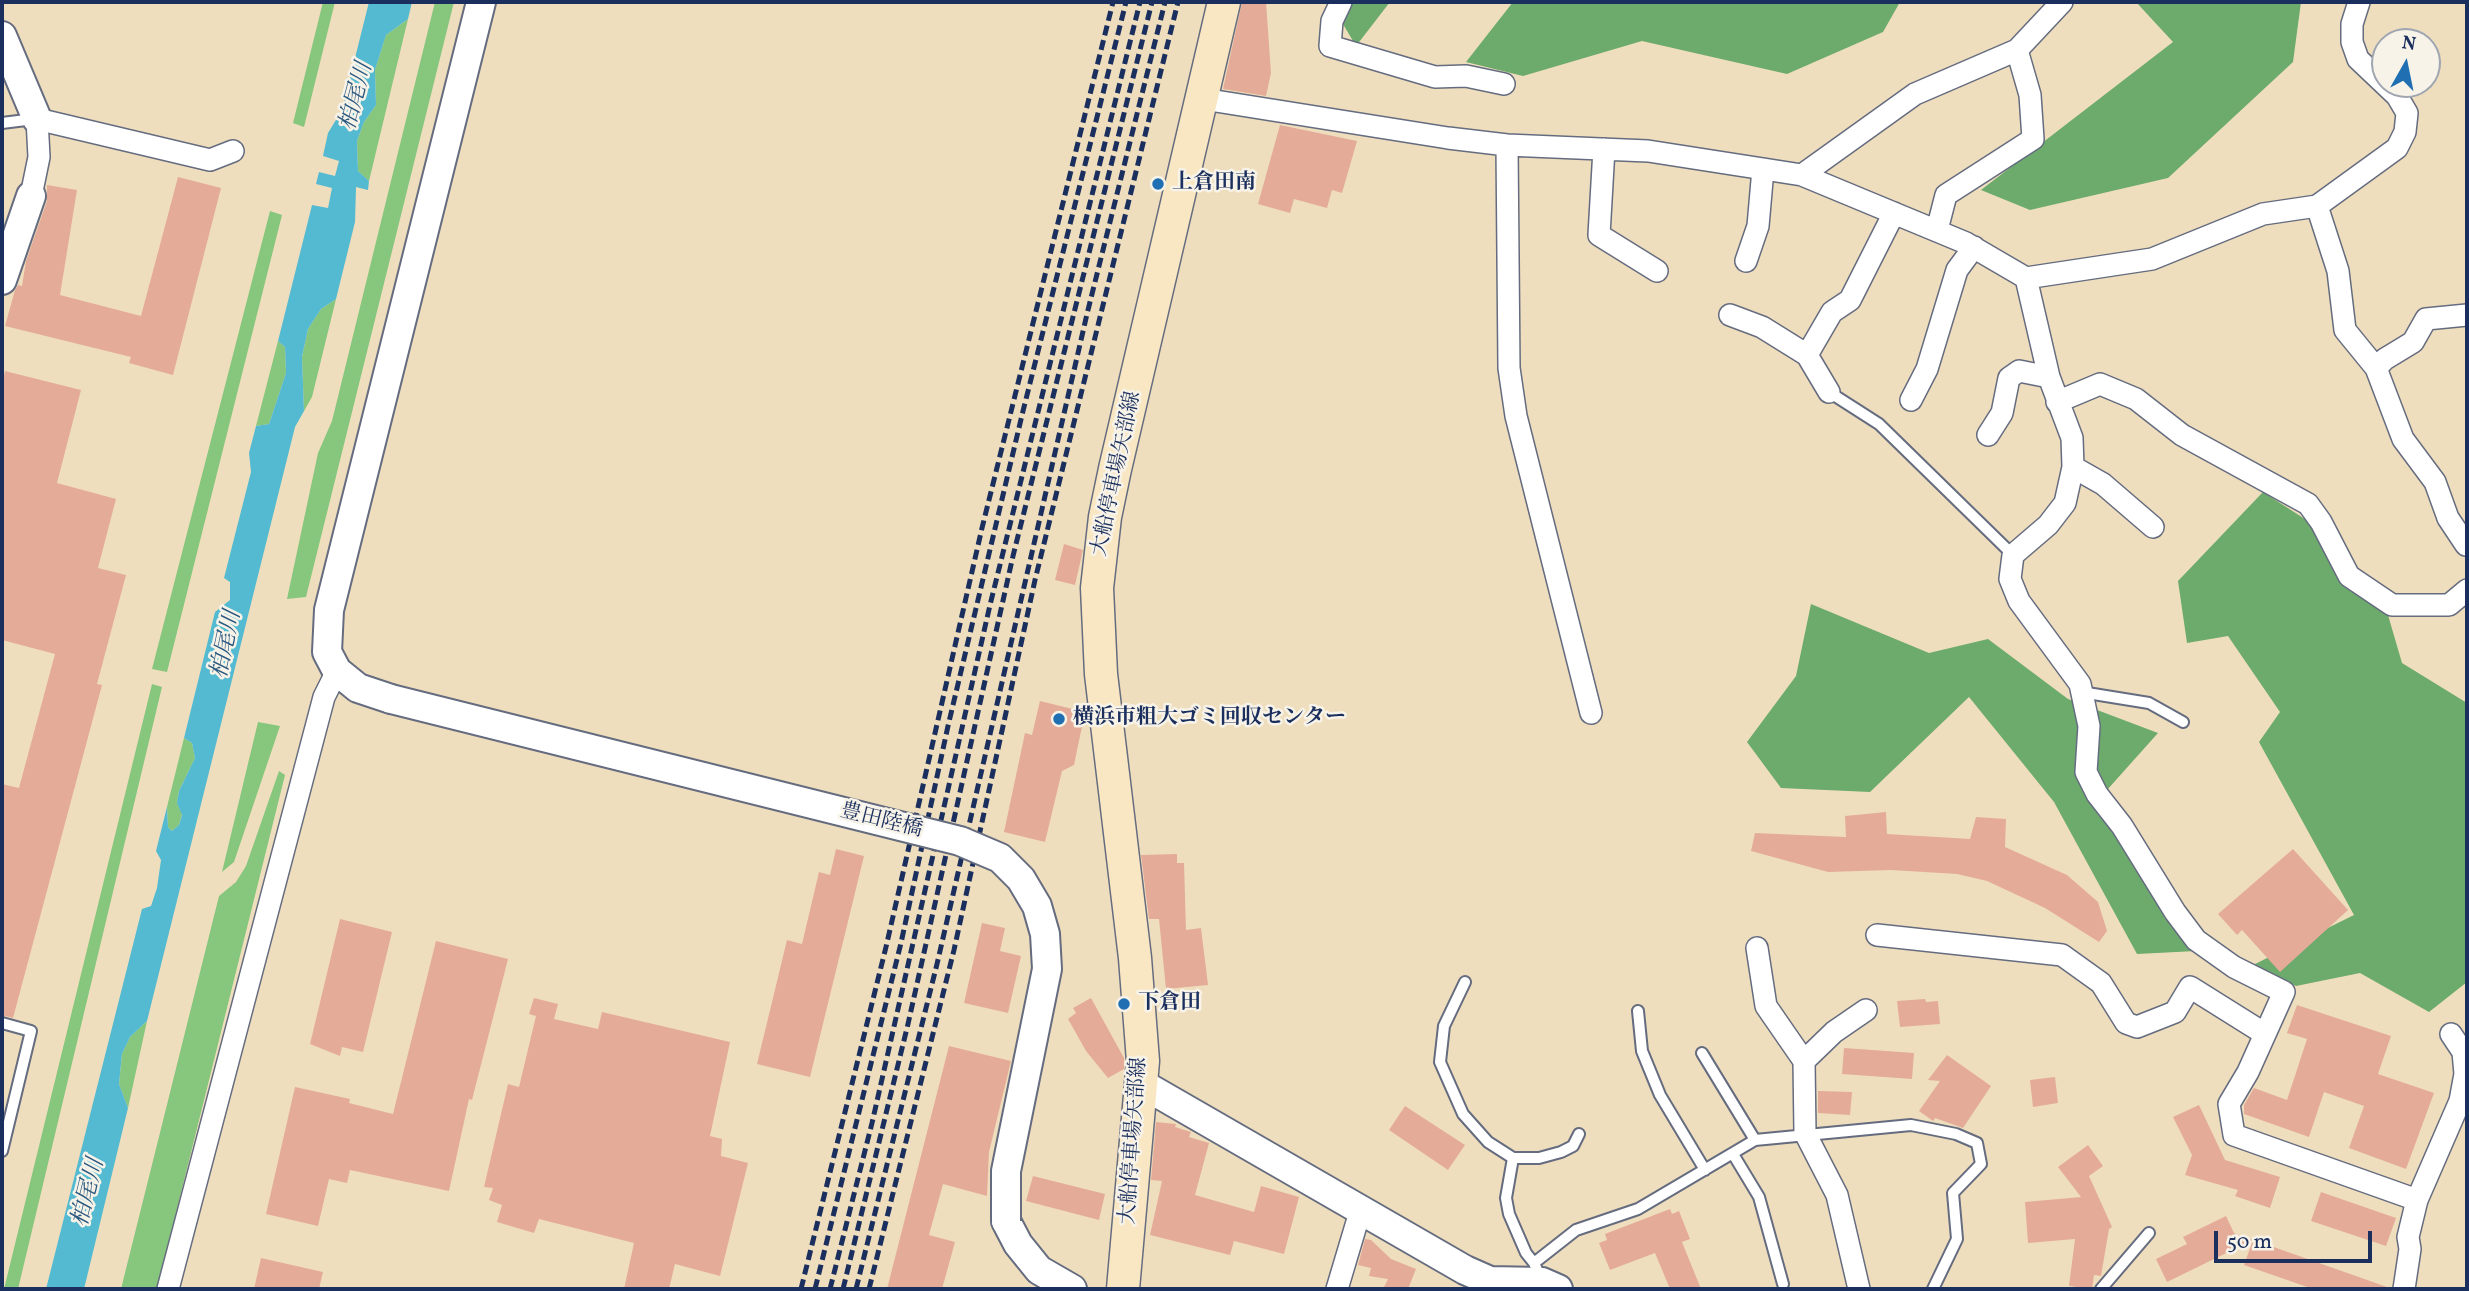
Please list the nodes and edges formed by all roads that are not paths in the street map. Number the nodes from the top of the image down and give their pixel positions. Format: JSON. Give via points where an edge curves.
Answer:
{"nodes":[{"id":1,"x":481,"y":2,"type":"edge"},
{"id":2,"x":1224,"y":2,"type":"edge"},
{"id":3,"x":1341,"y":2,"type":"edge"},
{"id":4,"x":2062,"y":2,"type":"edge"},
{"id":5,"x":2359,"y":2,"type":"edge"},
{"id":6,"x":2,"y":36,"type":"edge"},
{"id":7,"x":2017,"y":50,"type":"junction"},
{"id":8,"x":1504,"y":84,"type":"dead end"},
{"id":9,"x":1203,"y":99,"type":"junction"},
{"id":10,"x":37,"y":119,"type":"junction"},
{"id":11,"x":2,"y":123,"type":"edge"},
{"id":12,"x":1507,"y":145,"type":"junction"},
{"id":13,"x":1604,"y":149,"type":"junction"},
{"id":14,"x":233,"y":151,"type":"dead end"},
{"id":15,"x":1763,"y":169,"type":"junction"},
{"id":16,"x":1801,"y":175,"type":"junction"},
{"id":17,"x":31,"y":196,"type":"joint"},
{"id":18,"x":2317,"y":206,"type":"junction"},
{"id":19,"x":1894,"y":213,"type":"junction"},
{"id":20,"x":1937,"y":230,"type":"junction"},
{"id":21,"x":1974,"y":247,"type":"junction"},
{"id":22,"x":1746,"y":261,"type":"dead end"},
{"id":23,"x":1657,"y":271,"type":"dead end"},
{"id":24,"x":2026,"y":278,"type":"junction"},
{"id":25,"x":2,"y":280,"type":"edge"},
{"id":26,"x":2467,"y":314,"type":"edge"},
{"id":27,"x":1730,"y":315,"type":"dead end"},
{"id":28,"x":1807,"y":355,"type":"junction"},
{"id":29,"x":2376,"y":368,"type":"junction"},
{"id":30,"x":2049,"y":377,"type":"junction"},
{"id":31,"x":1829,"y":392,"type":"joint"},
{"id":32,"x":1912,"y":400,"type":"dead end"},
{"id":33,"x":2057,"y":402,"type":"junction"},
{"id":34,"x":1988,"y":435,"type":"dead end"},
{"id":35,"x":2073,"y":467,"type":"junction"},
{"id":36,"x":2153,"y":527,"type":"dead end"},
{"id":37,"x":2466,"y":545,"type":"edge"},
{"id":38,"x":2013,"y":555,"type":"junction"},
{"id":39,"x":2467,"y":590,"type":"edge"},
{"id":40,"x":337,"y":671,"type":"junction"},
{"id":41,"x":2081,"y":692,"type":"junction"},
{"id":42,"x":1591,"y":713,"type":"dead end"},
{"id":43,"x":2183,"y":722,"type":"dead end"},
{"id":44,"x":1877,"y":935,"type":"dead end"},
{"id":45,"x":1757,"y":948,"type":"dead end"},
{"id":46,"x":1465,"y":982,"type":"dead end"},
{"id":47,"x":1866,"y":1010,"type":"dead end"},
{"id":48,"x":1638,"y":1011,"type":"dead end"},
{"id":49,"x":2,"y":1023,"type":"edge"},
{"id":50,"x":2265,"y":1034,"type":"junction"},
{"id":51,"x":2451,"y":1034,"type":"dead end"},
{"id":52,"x":1702,"y":1053,"type":"dead end"},
{"id":53,"x":1804,"y":1061,"type":"junction"},
{"id":54,"x":1142,"y":1084,"type":"junction"},
{"id":55,"x":1805,"y":1133,"type":"junction"},
{"id":56,"x":1579,"y":1134,"type":"dead end"},
{"id":57,"x":1755,"y":1140,"type":"junction"},
{"id":58,"x":2,"y":1151,"type":"edge"},
{"id":59,"x":1733,"y":1154,"type":"junction"},
{"id":60,"x":1513,"y":1158,"type":"junction"},
{"id":61,"x":1705,"y":1170,"type":"junction"},
{"id":62,"x":2417,"y":1200,"type":"junction"},
{"id":63,"x":1360,"y":1212,"type":"junction"},
{"id":64,"x":2149,"y":1233,"type":"dead end"},
{"id":65,"x":1545,"y":1278,"type":"edge"},
{"id":66,"x":1783,"y":1284,"type":"dead end"},
{"id":67,"x":1126,"y":1288,"type":"edge"},
{"id":68,"x":168,"y":1289,"type":"edge"},
{"id":69,"x":1072,"y":1289,"type":"edge"},
{"id":70,"x":1337,"y":1289,"type":"edge"},
{"id":71,"x":1859,"y":1289,"type":"edge"},
{"id":72,"x":1933,"y":1289,"type":"edge"},
{"id":73,"x":2101,"y":1289,"type":"edge"},
{"id":74,"x":2404,"y":1289,"type":"edge"}],
"edges":[{"from":1,"to":40,"type":"street","via":[[329,610],[327,652]]},
{"from":2,"to":9,"type":"main road","name":"大船停車場矢部線"},
{"from":3,"to":8,"type":"street","via":[[1332,21],[1330,46],[1435,77],[1466,76]]},
{"from":4,"to":7,"type":"street"},
{"from":5,"to":18,"type":"street","via":[[2352,24],[2358,59],[2397,96],[2407,113],[2405,132],[2397,148]]},
{"from":6,"to":10,"type":"street"},
{"from":7,"to":16,"type":"street","via":[[1915,94]]},
{"from":7,"to":20,"type":"street","via":[[2030,95],[2033,139],[1946,195]]},
{"from":9,"to":12,"type":"street"},
{"from":9,"to":54,"type":"main road","name":"大船停車場矢部線","via":[[1115,469],[1097,588],[1101,674],[1135,958]]},
{"from":10,"to":11,"type":"lane"},
{"from":10,"to":14,"type":"street","via":[[210,160]]},
{"from":10,"to":17,"type":"street","via":[[39,157]]},
{"from":12,"to":13,"type":"street"},
{"from":12,"to":42,"type":"street","via":[[1509,368],[1516,416]]},
{"from":13,"to":15,"type":"street","via":[[1648,151]]},
{"from":13,"to":23,"type":"street","via":[[1599,235]]},
{"from":15,"to":16,"type":"street"},
{"from":15,"to":22,"type":"street","via":[[1758,226]]},
{"from":16,"to":19,"type":"street"},
{"from":17,"to":25,"type":"street"},
{"from":18,"to":24,"type":"street","via":[[2263,214],[2152,259]]},
{"from":18,"to":29,"type":"street","via":[[2338,271],[2345,330]]},
{"from":19,"to":20,"type":"street"},
{"from":19,"to":28,"type":"street","via":[[1850,300],[1832,312]]},
{"from":20,"to":21,"type":"street"},
{"from":21,"to":24,"type":"street"},
{"from":21,"to":32,"type":"street","via":[[1957,270],[1927,369]]},
{"from":24,"to":30,"type":"street"},
{"from":26,"to":29,"type":"street","via":[[2426,319],[2413,342]]},
{"from":27,"to":28,"type":"street","via":[[1762,327]]},
{"from":28,"to":31,"type":"street"},
{"from":29,"to":37,"type":"street","via":[[2403,439],[2434,482],[2448,518]]},
{"from":30,"to":33,"type":"street"},
{"from":30,"to":34,"type":"street","via":[[2020,372],[2009,378],[2002,412]]},
{"from":31,"to":38,"type":"lane","via":[[1879,424]]},
{"from":33,"to":35,"type":"street","via":[[2072,438]]},
{"from":33,"to":39,"type":"street","via":[[2100,384],[2136,399],[2182,435],[2308,504],[2348,576],[2392,605],[2449,605]]},
{"from":35,"to":36,"type":"street","via":[[2103,484]]},
{"from":35,"to":38,"type":"street","via":[[2065,503],[2048,525]]},
{"from":38,"to":41,"type":"street","via":[[2010,579],[2019,601],[2080,684]]},
{"from":40,"to":68,"type":"street","via":[[324,697]]},
{"from":40,"to":69,"type":"street","name":"豊田陸橋","bridge":true,"via":[[358,688],[391,699],[960,841],[1000,858],[1021,879],[1037,906],[1045,934],[1047,969],[1006,1171],[1006,1221],[1039,1270]]},
{"from":41,"to":43,"type":"lane","via":[[2149,703]]},
{"from":41,"to":50,"type":"street","via":[[2089,726],[2086,772],[2175,912],[2196,940],[2234,967],[2284,992]]},
{"from":44,"to":50,"type":"street","via":[[2062,955],[2101,983],[2126,1023],[2137,1027],[2175,1012],[2190,987]]},
{"from":45,"to":53,"type":"street","via":[[1766,1006]]},
{"from":46,"to":60,"type":"lane","via":[[1444,1026],[1440,1062],[1463,1114],[1488,1142]]},
{"from":47,"to":53,"type":"street"},
{"from":48,"to":61,"type":"lane","via":[[1642,1051],[1660,1095]]},
{"from":49,"to":58,"type":"lane","via":[[31,1031]]},
{"from":50,"to":62,"type":"street","via":[[2229,1104],[2234,1135]]},
{"from":51,"to":62,"type":"street","via":[[2463,1052],[2465,1074],[2459,1101]]},
{"from":52,"to":57,"type":"lane"},
{"from":53,"to":55,"type":"street"},
{"from":54,"to":63,"type":"street"},
{"from":54,"to":67,"type":"main road","name":"大船停車場矢部線"},
{"from":55,"to":57,"type":"lane"},
{"from":55,"to":71,"type":"street","via":[[1837,1195]]},
{"from":55,"to":72,"type":"lane","via":[[1911,1125],[1977,1143],[1981,1164],[1953,1193],[1957,1239]]},
{"from":56,"to":60,"type":"lane","via":[[1573,1146],[1561,1152]]},
{"from":57,"to":59,"type":"lane"},
{"from":59,"to":61,"type":"lane"},
{"from":59,"to":66,"type":"lane","via":[[1759,1197]]},
{"from":60,"to":65,"type":"lane","via":[[1506,1198],[1509,1214],[1526,1253]]},
{"from":61,"to":65,"type":"lane","via":[[1639,1209],[1576,1230]]},
{"from":62,"to":74,"type":"street","via":[[2408,1237]]},
{"from":63,"to":65,"type":"street","via":[[1490,1281]]},
{"from":63,"to":70,"type":"street"},
{"from":64,"to":73,"type":"lane"}]}
